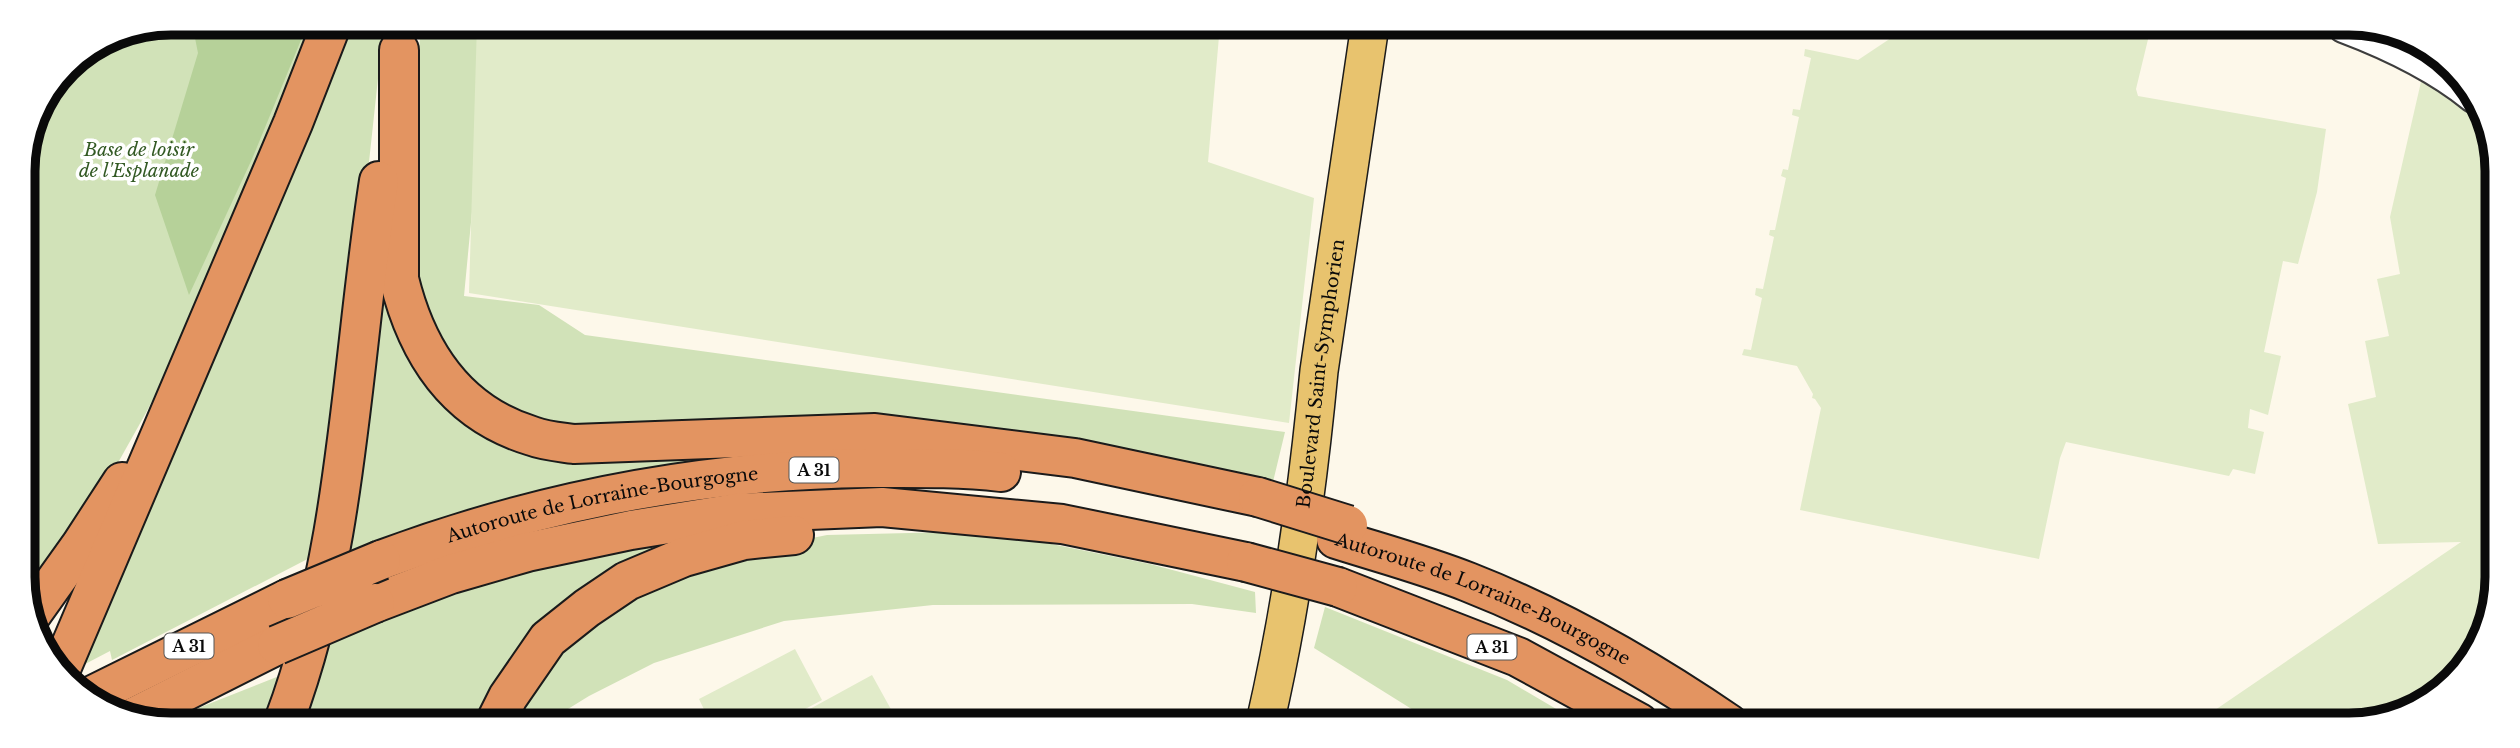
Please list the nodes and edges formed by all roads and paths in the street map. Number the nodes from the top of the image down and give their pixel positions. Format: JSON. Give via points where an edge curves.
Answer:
{"nodes":[{"id":1,"x":327,"y":35,"type":"edge"},
{"id":2,"x":1369,"y":35,"type":"edge"},
{"id":3,"x":2364,"y":36,"type":"edge"},
{"id":4,"x":401,"y":37,"type":"edge"},
{"id":5,"x":2451,"y":81,"type":"edge"},
{"id":6,"x":244,"y":236,"type":"junction"},
{"id":7,"x":1256,"y":506,"type":"junction"},
{"id":8,"x":1062,"y":524,"type":"junction"},
{"id":9,"x":38,"y":605,"type":"edge"},
{"id":10,"x":64,"y":661,"type":"edge"},
{"id":11,"x":99,"y":692,"type":"edge"},
{"id":12,"x":147,"y":711,"type":"edge"},
{"id":13,"x":287,"y":713,"type":"edge"},
{"id":14,"x":500,"y":713,"type":"edge"},
{"id":15,"x":1267,"y":713,"type":"edge"},
{"id":16,"x":1621,"y":713,"type":"edge"},
{"id":17,"x":1713,"y":713,"type":"edge"}],
"edges":[{"from":1,"to":6,"type":"highway"},
{"from":2,"to":15,"type":"main road","name":"Boulevard Saint-Symphorien","via":[[1282,649]]},
{"from":3,"to":5,"type":"street"},
{"from":4,"to":7,"type":"highway","via":[[399,279],[407,314],[440,373],[492,418],[532,436],[574,444],[875,433],[1074,458]]},
{"from":4,"to":13,"type":"highway","via":[[372,225],[335,532],[303,671]]},
{"from":6,"to":9,"type":"highway","via":[[121,483]]},
{"from":6,"to":10,"type":"highway"},
{"from":7,"to":11,"type":"highway","name":"Autoroute de Lorraine-Bourgogne","number":"A 31","bridge":true,"via":[[994,472],[912,468],[739,476],[617,494],[481,526],[381,560],[287,598]]},
{"from":7,"to":17,"type":"highway","name":"Autoroute de Lorraine-Bourgogne","bridge":true,"via":[[1447,560],[1467,582],[1610,649]]},
{"from":8,"to":12,"type":"highway","name":"Autoroute de Lorraine-Bourgogne","number":"A 31","bridge":true,"via":[[883,507],[736,513],[631,530],[451,574],[277,645]]},
{"from":8,"to":14,"type":"highway","via":[[886,527],[757,538],[684,557],[627,581],[548,639]]},
{"from":8,"to":16,"type":"highway","name":"Autoroute de Lorraine-Bourgogne","number":"A 31","bridge":true,"via":[[1246,562],[1338,587],[1518,657]]}]}
